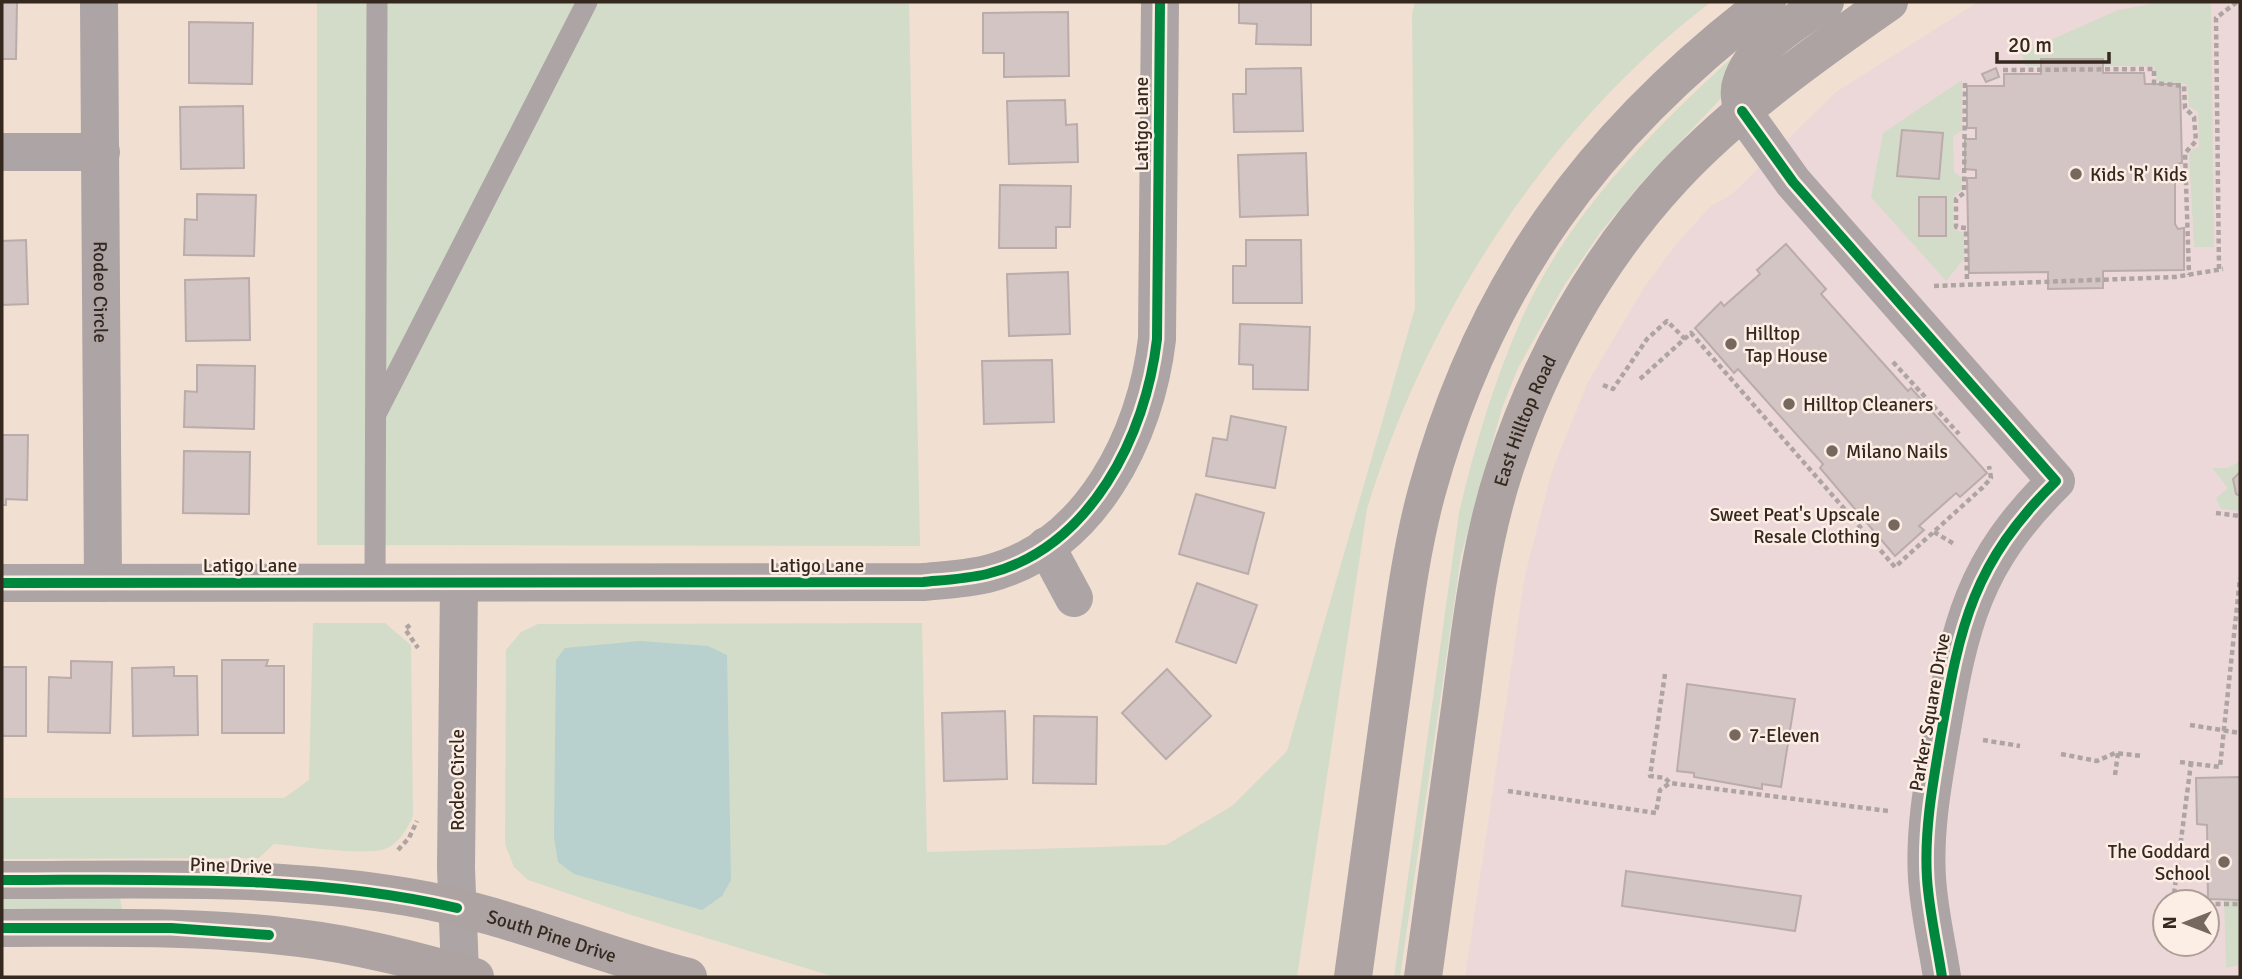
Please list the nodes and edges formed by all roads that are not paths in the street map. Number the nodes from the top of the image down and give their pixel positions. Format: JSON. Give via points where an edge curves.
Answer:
{"nodes":[{"id":1,"x":99,"y":2,"type":"edge"},
{"id":2,"x":377,"y":2,"type":"edge"},
{"id":3,"x":587,"y":2,"type":"edge"},
{"id":4,"x":1160,"y":2,"type":"edge"},
{"id":5,"x":1767,"y":2,"type":"edge"},
{"id":6,"x":1825,"y":2,"type":"edge"},
{"id":7,"x":1889,"y":2,"type":"edge"},
{"id":8,"x":1742,"y":111,"type":"junction"},
{"id":9,"x":2,"y":152,"type":"edge"},
{"id":10,"x":101,"y":152,"type":"junction"},
{"id":11,"x":374,"y":417,"type":"junction"},
{"id":12,"x":1046,"y":546,"type":"junction"},
{"id":13,"x":375,"y":582,"type":"junction"},
{"id":14,"x":2,"y":583,"type":"edge"},
{"id":15,"x":103,"y":583,"type":"junction"},
{"id":16,"x":459,"y":583,"type":"junction"},
{"id":17,"x":1074,"y":598,"type":"dead end"},
{"id":18,"x":2,"y":880,"type":"edge"},
{"id":19,"x":457,"y":908,"type":"junction"},
{"id":20,"x":2,"y":928,"type":"edge"},
{"id":21,"x":465,"y":976,"type":"edge"},
{"id":22,"x":688,"y":977,"type":"edge"},
{"id":23,"x":1353,"y":977,"type":"edge"},
{"id":24,"x":1423,"y":977,"type":"edge"},
{"id":25,"x":1942,"y":977,"type":"edge"}],
"edges":[{"from":1,"to":10,"type":"street","name":"Rodeo Circle"},
{"from":2,"to":11,"type":"lane"},
{"from":3,"to":11,"type":"lane"},
{"from":4,"to":12,"type":"street","name":"Latigo Lane","via":[[1157,339],[1149,393],[1120,462],[1081,514]]},
{"from":5,"to":23,"type":"main road","via":[[1671,80],[1597,158],[1539,237],[1496,310],[1470,367],[1438,454],[1416,536]]},
{"from":6,"to":8,"type":"main road","via":[[1756,56],[1739,87]]},
{"from":7,"to":8,"type":"main road","name":"East Hilltop Road"},
{"from":8,"to":24,"type":"main road","name":"East Hilltop Road","via":[[1673,177],[1633,226],[1573,314],[1530,398],[1503,473],[1478,587]]},
{"from":8,"to":25,"type":"street","name":"Parker Square Drive","via":[[1793,182],[2056,481],[1997,550],[1957,643],[1927,836],[1928,891]]},
{"from":9,"to":10,"type":"street"},
{"from":10,"to":15,"type":"street","name":"Rodeo Circle"},
{"from":11,"to":13,"type":"lane"},
{"from":12,"to":16,"type":"street","name":"Latigo Lane","via":[[989,574],[923,582]]},
{"from":12,"to":17,"type":"street"},
{"from":13,"to":15,"type":"street","name":"Latigo Lane"},
{"from":13,"to":16,"type":"street","name":"Latigo Lane"},
{"from":14,"to":15,"type":"street","name":"Latigo Lane"},
{"from":16,"to":19,"type":"street","name":"Rodeo Circle"},
{"from":18,"to":19,"type":"main road","name":"Pine Drive","via":[[291,885],[398,895]]},
{"from":19,"to":21,"type":"street","name":"Rodeo Circle"},
{"from":19,"to":22,"type":"main road","name":"South Pine Drive"},
{"from":20,"to":21,"type":"main road","via":[[171,928],[279,936],[380,952]]}]}
